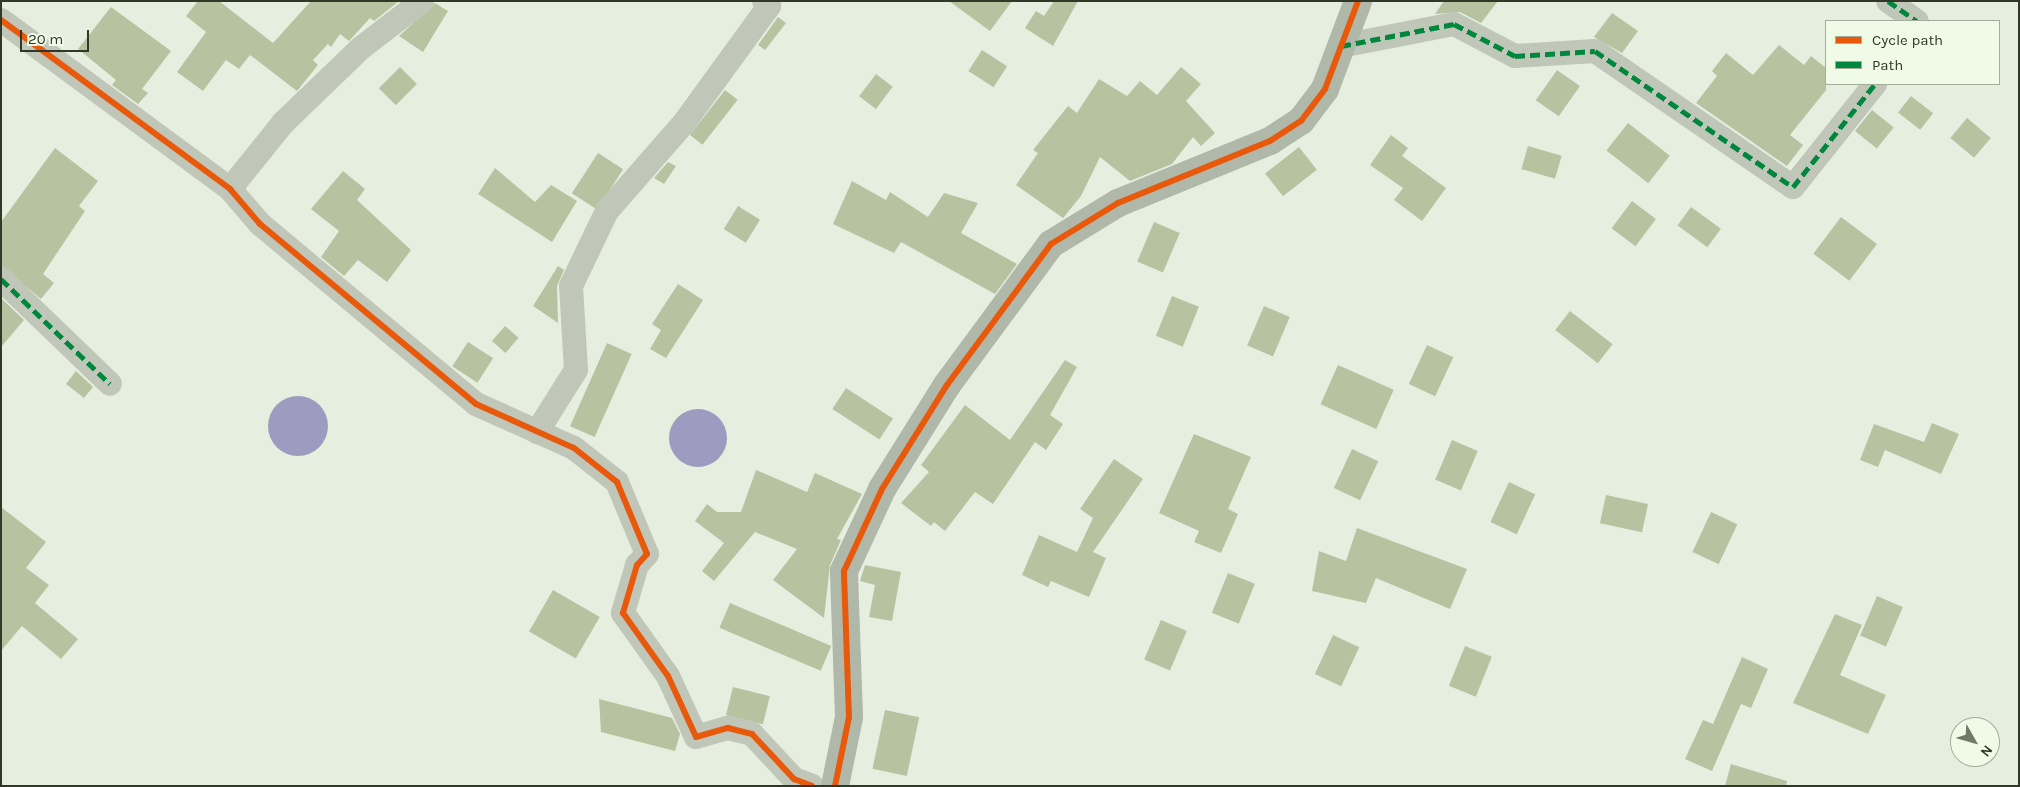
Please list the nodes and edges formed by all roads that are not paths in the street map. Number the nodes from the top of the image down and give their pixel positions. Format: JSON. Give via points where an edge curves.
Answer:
{"nodes":[{"id":1,"x":422,"y":1,"type":"edge"},
{"id":2,"x":764,"y":1,"type":"edge"},
{"id":3,"x":1358,"y":1,"type":"edge"},
{"id":4,"x":1888,"y":1,"type":"edge"},
{"id":5,"x":1,"y":20,"type":"edge"},
{"id":6,"x":1916,"y":20,"type":"edge"},
{"id":7,"x":1341,"y":46,"type":"junction"},
{"id":8,"x":1874,"y":85,"type":"edge"},
{"id":9,"x":230,"y":189,"type":"junction"},
{"id":10,"x":1,"y":279,"type":"edge"},
{"id":11,"x":110,"y":384,"type":"dead end"},
{"id":12,"x":537,"y":432,"type":"junction"},
{"id":13,"x":812,"y":786,"type":"edge"},
{"id":14,"x":835,"y":786,"type":"edge"}],
"edges":[{"from":1,"to":9,"type":"street","via":[[360,48],[283,123]]},
{"from":2,"to":12,"type":"street","via":[[769,6],[684,123],[607,212],[571,286],[576,370]]},
{"from":3,"to":7,"type":"street"},
{"from":4,"to":6,"type":"street"},
{"from":5,"to":9,"type":"street"},
{"from":7,"to":8,"type":"street","via":[[1454,24],[1515,56],[1595,51],[1792,187]]},
{"from":7,"to":14,"type":"street","via":[[1325,89],[1301,121],[1270,142],[1118,203],[1051,244],[947,385],[882,489],[844,571],[849,717]]},
{"from":9,"to":12,"type":"street","via":[[260,224],[476,404]]},
{"from":10,"to":11,"type":"street"},
{"from":12,"to":13,"type":"street","via":[[574,448],[617,482],[647,554],[637,566],[623,613],[668,676],[696,737],[728,728],[752,734],[794,779]]}]}
